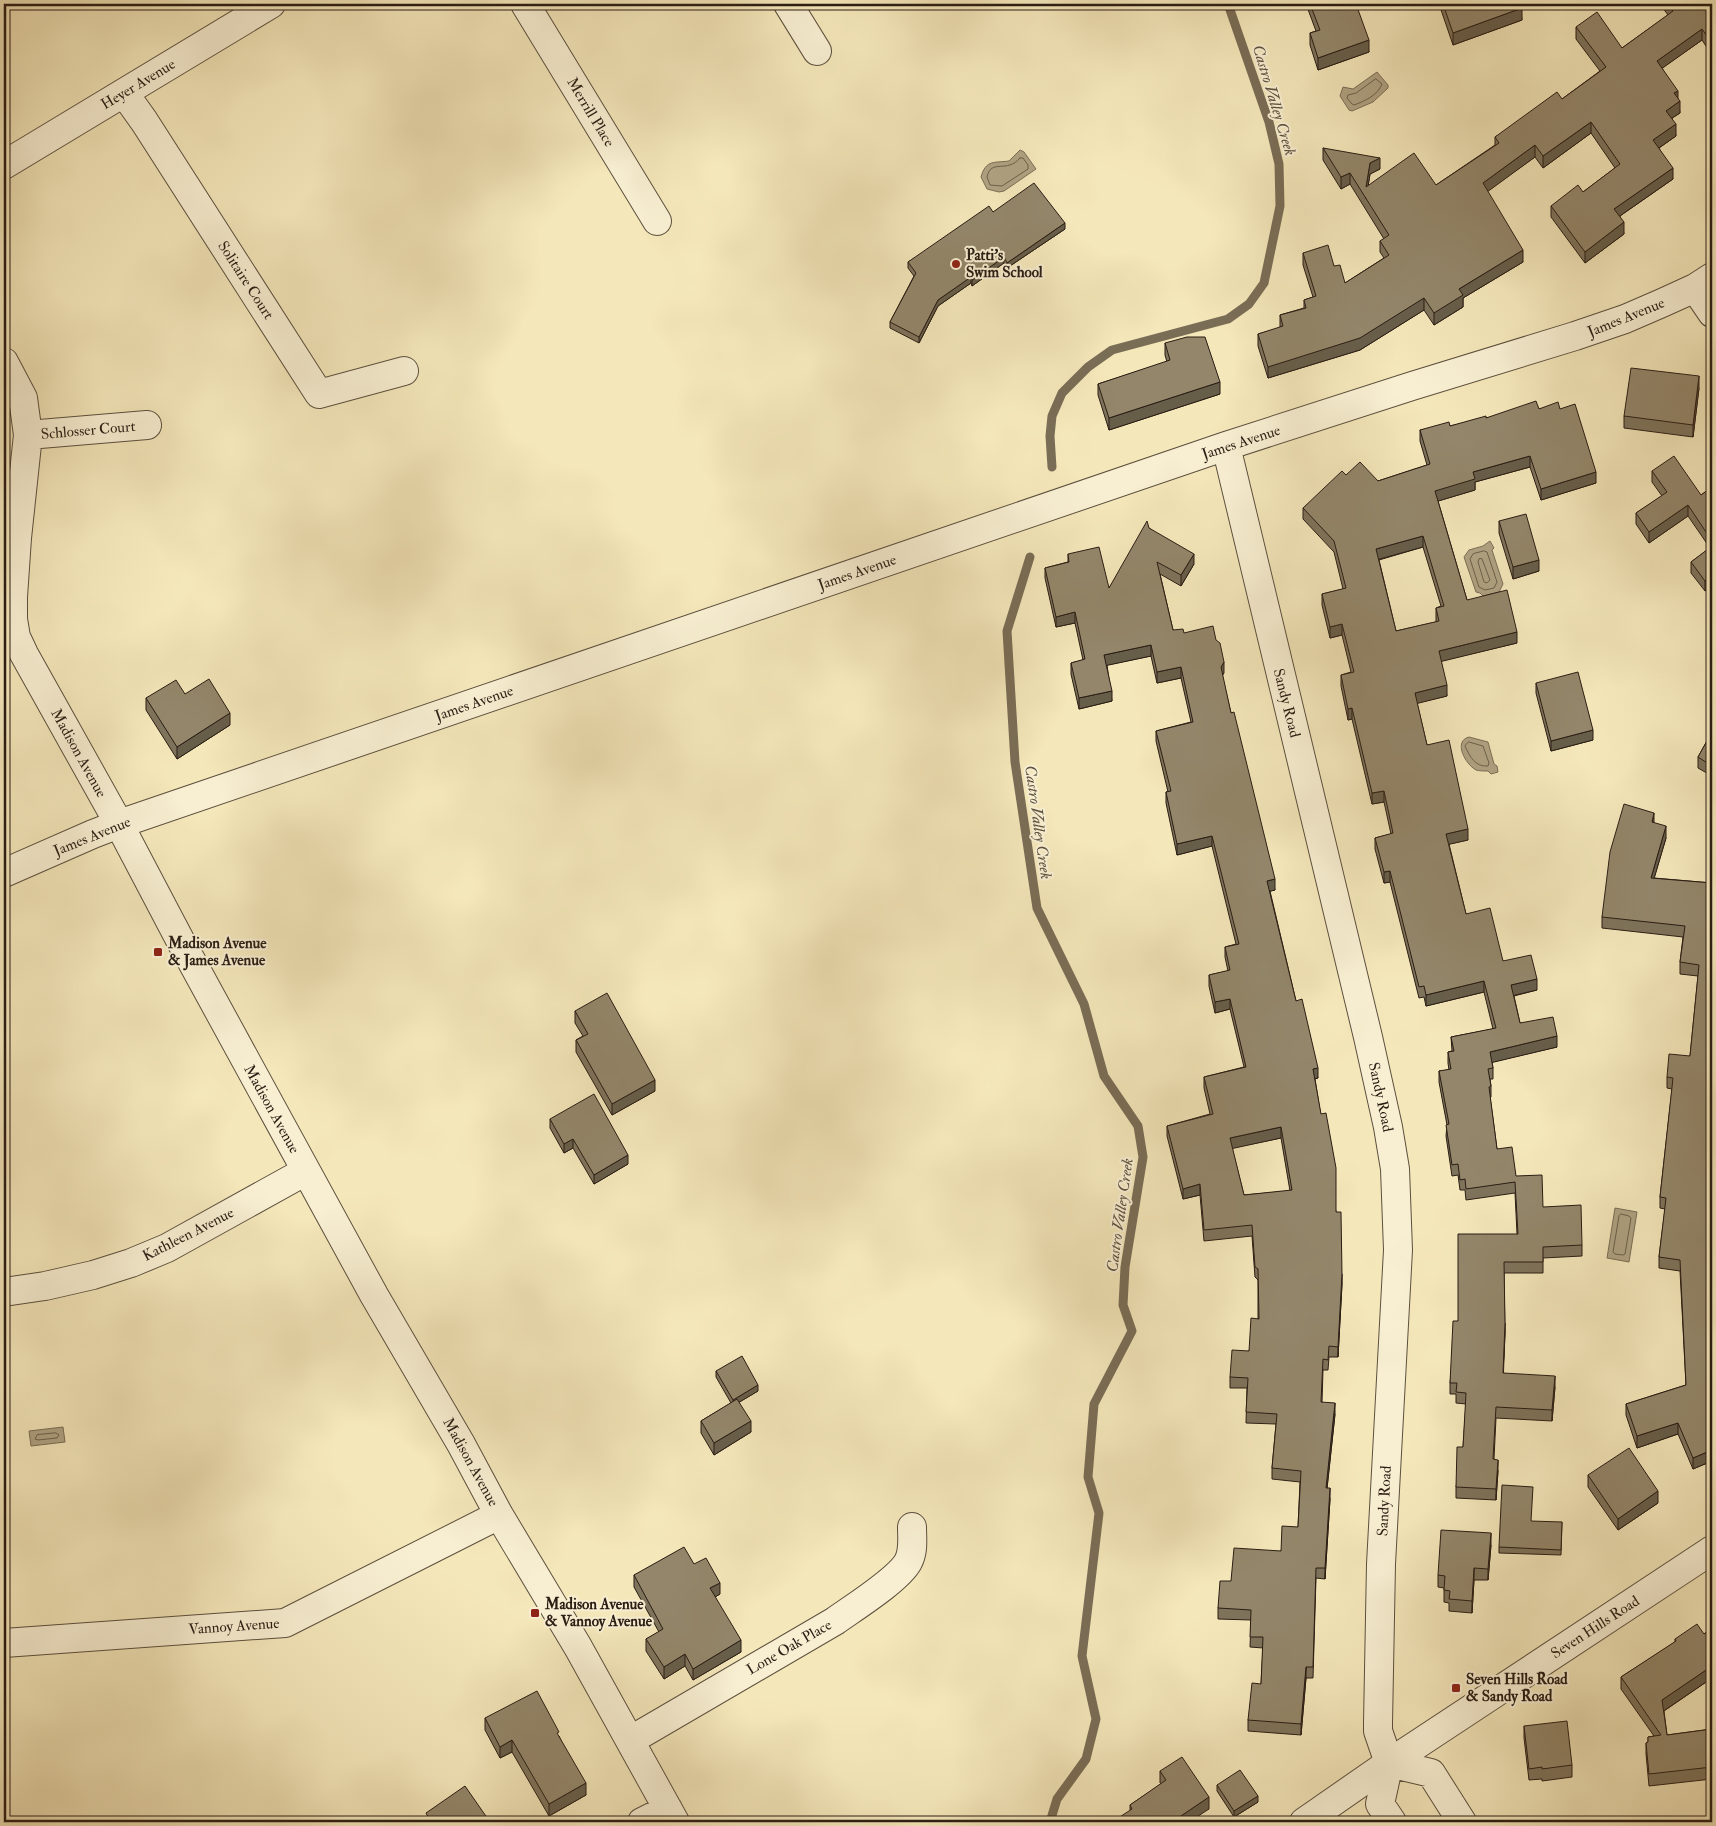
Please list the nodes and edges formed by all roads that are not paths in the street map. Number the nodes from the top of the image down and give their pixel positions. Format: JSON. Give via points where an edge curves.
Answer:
{"nodes":[{"id":1,"x":271,"y":4,"type":"edge"},
{"id":2,"x":525,"y":4,"type":"edge"},
{"id":3,"x":788,"y":4,"type":"edge"},
{"id":4,"x":817,"y":51,"type":"dead end"},
{"id":5,"x":124,"y":93,"type":"junction"},
{"id":6,"x":4,"y":165,"type":"edge"},
{"id":7,"x":657,"y":221,"type":"dead end"},
{"id":8,"x":1703,"y":282,"type":"edge"},
{"id":9,"x":1712,"y":313,"type":"edge"},
{"id":10,"x":4,"y":362,"type":"edge"},
{"id":11,"x":404,"y":371,"type":"dead end"},
{"id":12,"x":147,"y":426,"type":"dead end"},
{"id":13,"x":28,"y":435,"type":"junction"},
{"id":14,"x":1226,"y":446,"type":"junction"},
{"id":15,"x":119,"y":824,"type":"junction"},
{"id":16,"x":4,"y":874,"type":"edge"},
{"id":17,"x":306,"y":1171,"type":"junction"},
{"id":18,"x":4,"y":1292,"type":"edge"},
{"id":19,"x":499,"y":1515,"type":"junction"},
{"id":20,"x":912,"y":1527,"type":"dead end"},
{"id":21,"x":1712,"y":1550,"type":"edge"},
{"id":22,"x":4,"y":1642,"type":"edge"},
{"id":23,"x":631,"y":1740,"type":"junction"},
{"id":24,"x":1389,"y":1763,"type":"junction"},
{"id":25,"x":672,"y":1815,"type":"edge"},
{"id":26,"x":642,"y":1822,"type":"edge"},
{"id":27,"x":1304,"y":1822,"type":"edge"},
{"id":28,"x":1392,"y":1822,"type":"edge"},
{"id":29,"x":1462,"y":1822,"type":"edge"}],
"edges":[{"from":1,"to":5,"type":"street","name":"Heyer Avenue"},
{"from":2,"to":7,"type":"street","name":"Merrill Place"},
{"from":3,"to":4,"type":"street"},
{"from":5,"to":6,"type":"street","name":"Heyer Avenue"},
{"from":5,"to":11,"type":"street","name":"Solitaire Court","via":[[319,394]]},
{"from":8,"to":9,"type":"street"},
{"from":8,"to":14,"type":"street","name":"James Avenue","via":[[1625,319]]},
{"from":10,"to":13,"type":"street","name":"Madison Avenue","via":[[23,398]]},
{"from":12,"to":13,"type":"street","name":"Schlosser Court"},
{"from":13,"to":15,"type":"street","name":"Madison Avenue","via":[[12,597],[16,638]]},
{"from":14,"to":15,"type":"street","name":"James Avenue"},
{"from":14,"to":24,"type":"street","name":"Sandy Road","via":[[1368,1037],[1395,1169],[1398,1258],[1381,1564],[1378,1714],[1378,1731]]},
{"from":15,"to":16,"type":"street","name":"James Avenue"},
{"from":15,"to":17,"type":"street","name":"Madison Avenue"},
{"from":17,"to":18,"type":"street","name":"Kathleen Avenue","via":[[167,1248],[131,1263],[45,1286]]},
{"from":17,"to":19,"type":"street","name":"Madison Avenue"},
{"from":19,"to":22,"type":"street","name":"Vannoy Avenue","via":[[285,1623]]},
{"from":19,"to":23,"type":"street","name":"Madison Avenue"},
{"from":20,"to":23,"type":"street","name":"Lone Oak Place","via":[[908,1562],[867,1599]]},
{"from":21,"to":24,"type":"street","name":"Seven Hills Road"},
{"from":23,"to":25,"type":"street","name":"Madison Avenue"},
{"from":24,"to":27,"type":"street","name":"Seven Hills Road"},
{"from":24,"to":28,"type":"street","via":[[1380,1804]]},
{"from":24,"to":29,"type":"street","via":[[1431,1773]]},
{"from":25,"to":26,"type":"street"}]}
